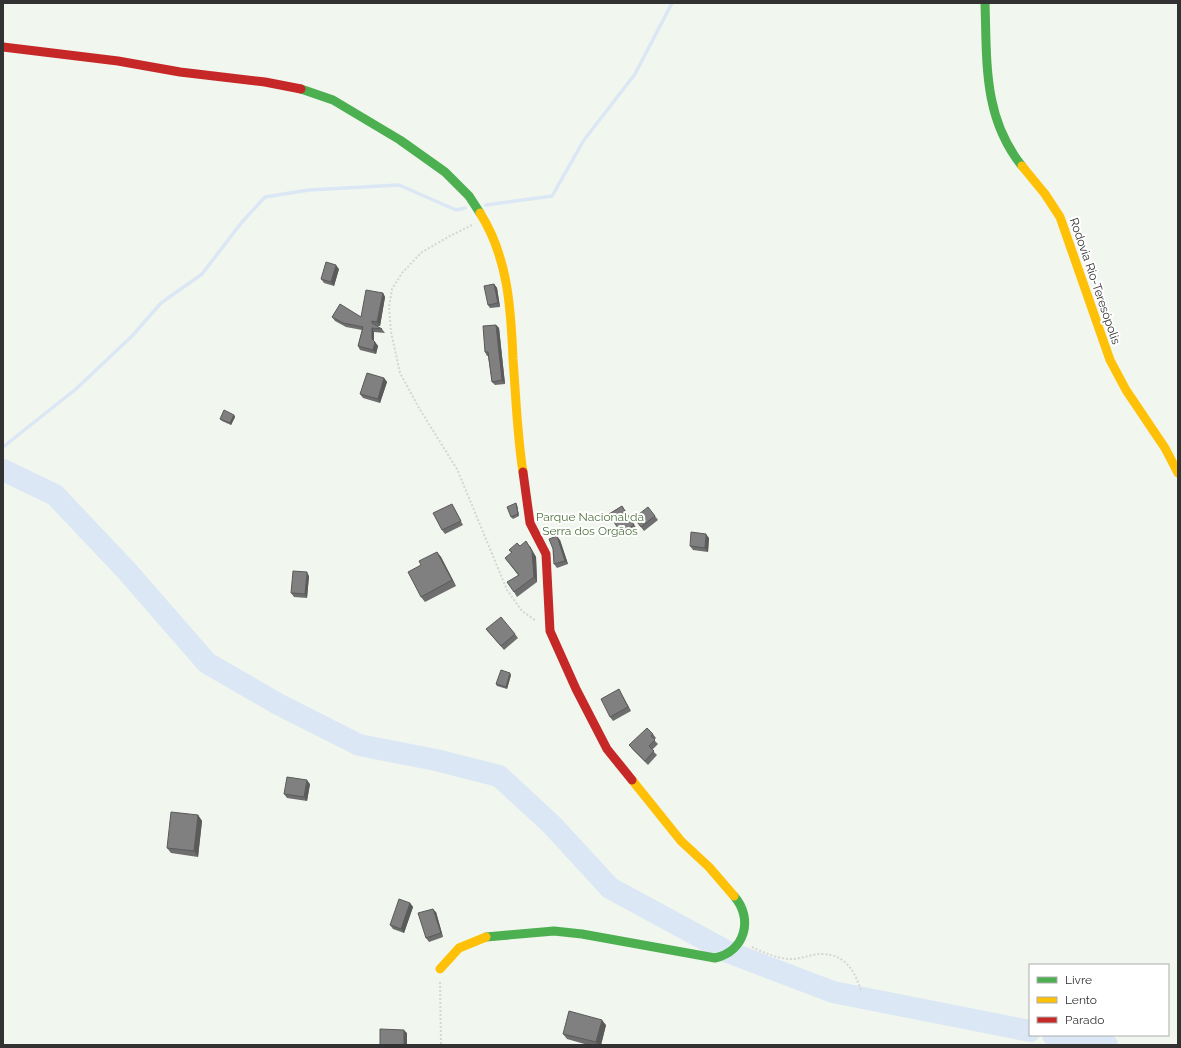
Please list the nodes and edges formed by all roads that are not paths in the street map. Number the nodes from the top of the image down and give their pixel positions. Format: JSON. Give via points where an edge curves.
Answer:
{"nodes":[{"id":1,"x":985,"y":3,"type":"edge"},
{"id":2,"x":3,"y":47,"type":"edge"},
{"id":3,"x":1178,"y":473,"type":"edge"},
{"id":4,"x":440,"y":969,"type":"road end"}],
"edges":[{"from":1,"to":3,"type":"main road","name":"Rodovia Rio-Teresópolis","via":[[991,101],[996,124],[1004,141],[1060,216],[1108,356],[1128,394],[1159,438]]},
{"from":2,"to":4,"type":"main road","via":[[265,82],[298,88],[333,100],[400,140],[445,172],[469,196],[498,248],[510,299],[518,440],[530,523],[546,554],[550,631],[607,749],[681,841],[709,867],[738,901],[744,911],[746,924],[738,944],[723,956],[715,958],[554,931],[489,936],[459,948]]}]}
